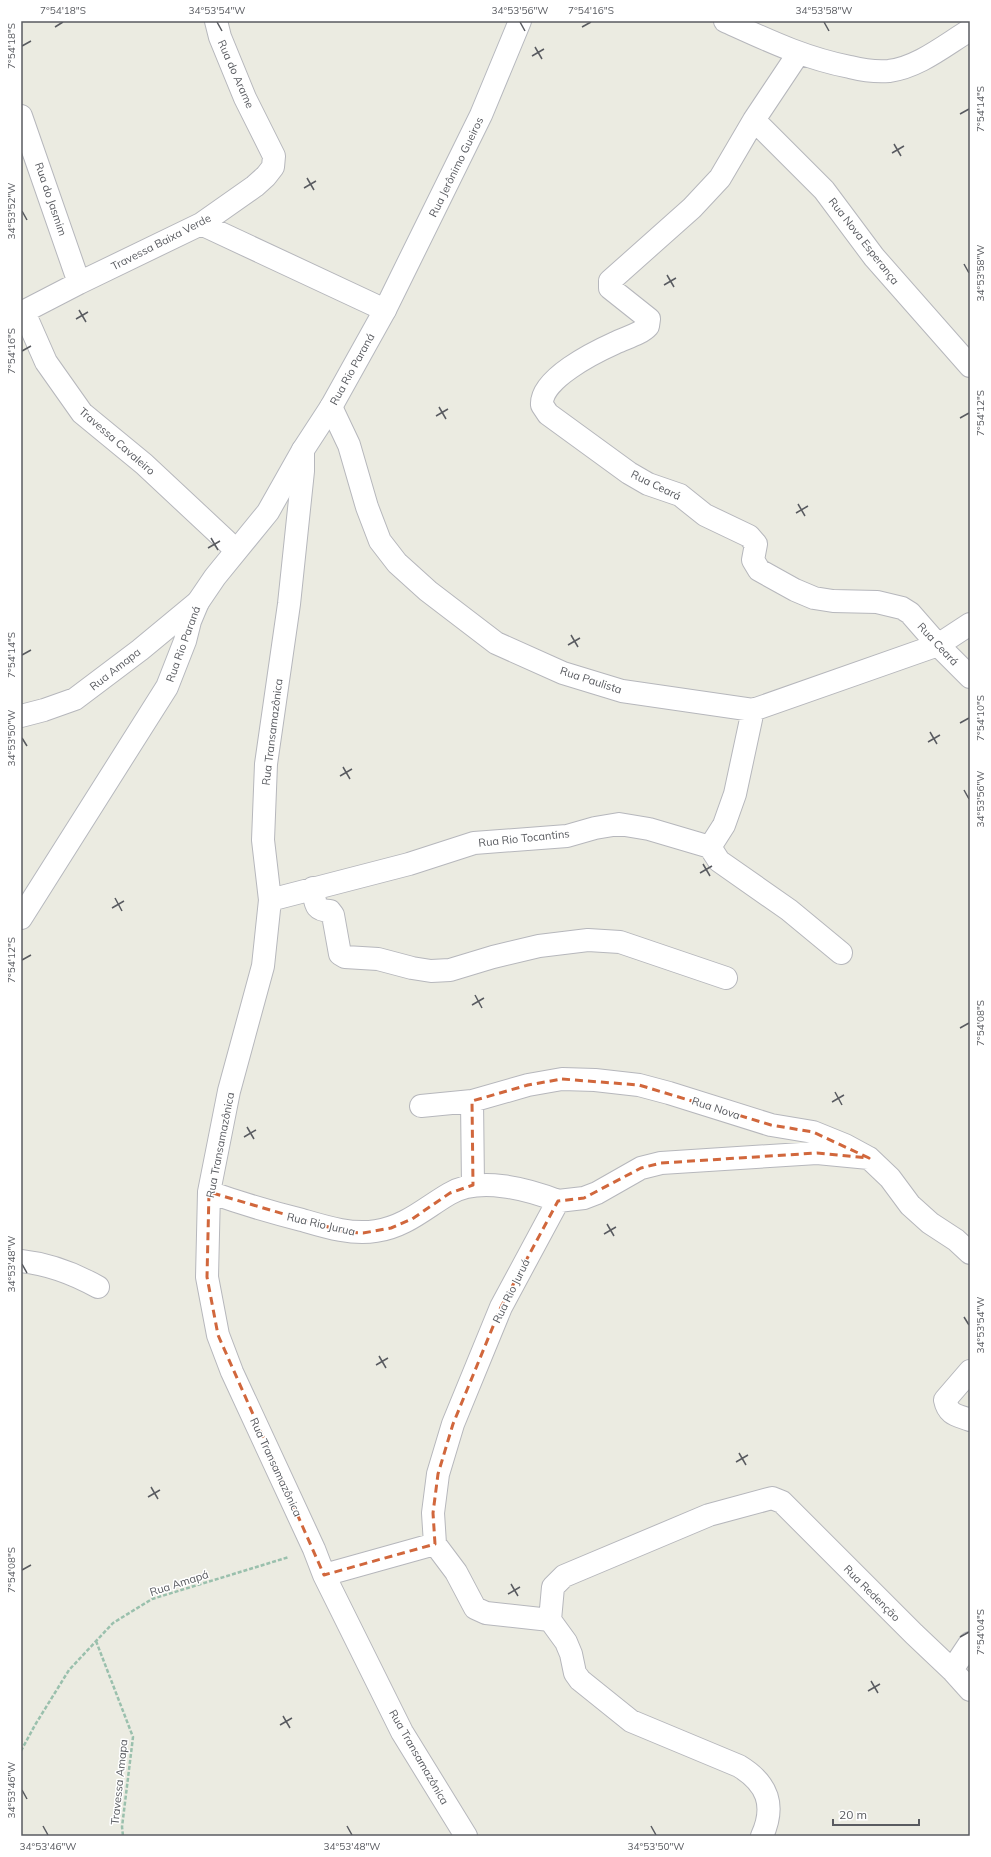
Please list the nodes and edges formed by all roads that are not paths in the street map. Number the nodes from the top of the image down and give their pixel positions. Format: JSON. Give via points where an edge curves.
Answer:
{"nodes":[{"id":1,"x":216,"y":21,"type":"edge"},
{"id":2,"x":520,"y":21,"type":"edge"},
{"id":3,"x":725,"y":21,"type":"edge"},
{"id":4,"x":970,"y":30,"type":"edge"},
{"id":5,"x":798,"y":54,"type":"junction"},
{"id":6,"x":21,"y":116,"type":"edge"},
{"id":7,"x":754,"y":120,"type":"junction"},
{"id":8,"x":260,"y":125,"type":"joint"},
{"id":9,"x":202,"y":224,"type":"junction"},
{"id":10,"x":79,"y":283,"type":"junction"},
{"id":11,"x":385,"y":310,"type":"junction"},
{"id":12,"x":23,"y":312,"type":"edge"},
{"id":13,"x":970,"y":366,"type":"edge"},
{"id":14,"x":331,"y":407,"type":"junction"},
{"id":15,"x":303,"y":450,"type":"junction"},
{"id":16,"x":236,"y":550,"type":"junction"},
{"id":17,"x":198,"y":602,"type":"junction"},
{"id":18,"x":970,"y":624,"type":"edge"},
{"id":19,"x":938,"y":645,"type":"junction"},
{"id":20,"x":970,"y":677,"type":"edge"},
{"id":21,"x":753,"y":710,"type":"junction"},
{"id":22,"x":21,"y":716,"type":"edge"},
{"id":23,"x":710,"y":847,"type":"junction"},
{"id":24,"x":313,"y":888,"type":"junction"},
{"id":25,"x":270,"y":900,"type":"junction"},
{"id":26,"x":21,"y":918,"type":"edge"},
{"id":27,"x":841,"y":953,"type":"dead end"},
{"id":28,"x":726,"y":978,"type":"dead end"},
{"id":29,"x":472,"y":1102,"type":"junction"},
{"id":30,"x":421,"y":1106,"type":"dead end"},
{"id":31,"x":869,"y":1158,"type":"junction"},
{"id":32,"x":473,"y":1185,"type":"junction"},
{"id":33,"x":209,"y":1192,"type":"junction"},
{"id":34,"x":558,"y":1201,"type":"junction"},
{"id":35,"x":970,"y":1253,"type":"edge"},
{"id":36,"x":21,"y":1261,"type":"edge"},
{"id":37,"x":98,"y":1287,"type":"dead end"},
{"id":38,"x":970,"y":1371,"type":"edge"},
{"id":39,"x":970,"y":1420,"type":"edge"},
{"id":40,"x":435,"y":1544,"type":"junction"},
{"id":41,"x":324,"y":1575,"type":"junction"},
{"id":42,"x":550,"y":1620,"type":"junction"},
{"id":43,"x":970,"y":1643,"type":"edge"},
{"id":44,"x":952,"y":1670,"type":"junction"},
{"id":45,"x":970,"y":1690,"type":"edge"},
{"id":46,"x":466,"y":1836,"type":"edge"},
{"id":47,"x":762,"y":1836,"type":"edge"}],
"edges":[{"from":1,"to":8,"type":"street","name":"Rua do Arame","via":[[245,98]]},
{"from":2,"to":11,"type":"street","name":"Rua Jerônimo Gueiros","via":[[482,115]]},
{"from":3,"to":5,"type":"street"},
{"from":4,"to":5,"type":"street","via":[[919,61],[889,71],[862,70]]},
{"from":5,"to":7,"type":"street"},
{"from":6,"to":10,"type":"street","name":"Rua do Jasmim"},
{"from":7,"to":13,"type":"street","name":"Rua Nova Esperança","via":[[824,190],[874,257]]},
{"from":7,"to":19,"type":"street","name":"Rua Ceará","via":[[720,178],[692,208],[610,281],[610,288],[649,319],[648,326],[601,349],[567,370],[549,387],[542,405],[544,410],[629,473],[648,484],[680,495],[705,515],[749,536],[756,544],[752,560],[759,570],[814,598],[877,602],[902,608],[910,613]]},
{"from":8,"to":9,"type":"street","name":"Travessa Baixa Verde","via":[[274,156],[273,167],[255,186]]},
{"from":9,"to":10,"type":"street","name":"Travessa Baixa Verde"},
{"from":9,"to":11,"type":"street"},
{"from":10,"to":12,"type":"street","name":"Travessa Baixa Verde"},
{"from":11,"to":14,"type":"street","name":"Rua Rio Paraná"},
{"from":12,"to":16,"type":"street","name":"Travessa Cavaleiro","via":[[46,362],[82,413],[144,464]]},
{"from":14,"to":15,"type":"street","name":"Rua Rio Paraná"},
{"from":14,"to":21,"type":"street","name":"Rua Paulista","via":[[349,445],[380,541],[397,563],[428,591],[496,643],[563,673],[622,691]]},
{"from":15,"to":16,"type":"street","name":"Rua Rio Paraná","via":[[268,512]]},
{"from":15,"to":25,"type":"street","name":"Rua Transamazônica","via":[[304,471],[289,604],[266,764],[262,840]]},
{"from":16,"to":17,"type":"street","name":"Rua Rio Paraná"},
{"from":17,"to":22,"type":"street","name":"Rua Amapa","via":[[75,699]]},
{"from":17,"to":26,"type":"street","name":"Rua Rio Paraná","via":[[167,687]]},
{"from":18,"to":19,"type":"street","name":"Rua Paulista"},
{"from":19,"to":20,"type":"street","name":"Rua Ceará"},
{"from":19,"to":21,"type":"street","name":"Rua Paulista"},
{"from":21,"to":23,"type":"street","via":[[735,794],[724,825]]},
{"from":23,"to":24,"type":"street","name":"Rua Rio Tocantins","via":[[649,829],[619,824],[567,836],[474,843],[410,864]]},
{"from":23,"to":27,"type":"street","via":[[719,861],[790,910]]},
{"from":24,"to":25,"type":"street","name":"Rua Rio Tocantins"},
{"from":24,"to":28,"type":"street","via":[[317,908],[330,911],[333,915],[340,954],[345,957],[378,959],[431,971],[450,970],[539,946],[588,940],[620,942]]},
{"from":25,"to":33,"type":"street","name":"Rua Transamazônica","via":[[263,966],[229,1091]]},
{"from":29,"to":30,"type":"street","name":"Rua Nova"},
{"from":29,"to":31,"type":"street","name":"Rua Nova","via":[[528,1085],[562,1079],[638,1085],[771,1125],[813,1132]]},
{"from":29,"to":32,"type":"street"},
{"from":31,"to":34,"type":"street","via":[[818,1153],[660,1163],[641,1168],[584,1198]]},
{"from":31,"to":35,"type":"street","name":"Rua Nova","via":[[890,1178],[910,1205]]},
{"from":32,"to":33,"type":"street","name":"Rua Rio Jurua","via":[[450,1193],[412,1219],[391,1228],[364,1233],[326,1227]]},
{"from":32,"to":34,"type":"street","via":[[512,1188]]},
{"from":33,"to":41,"type":"street","name":"Rua Transamazônica","via":[[207,1277],[218,1335],[232,1372]]},
{"from":34,"to":40,"type":"street","name":"Rua Rio Juruá","via":[[501,1307],[453,1424],[438,1474],[433,1513]]},
{"from":36,"to":37,"type":"street","via":[[52,1266]]},
{"from":38,"to":39,"type":"street","via":[[945,1400],[948,1411]]},
{"from":40,"to":41,"type":"street"},
{"from":40,"to":42,"type":"street","via":[[456,1572],[475,1608],[486,1613]]},
{"from":41,"to":46,"type":"street","name":"Rua Transamazônica","via":[[402,1732]]},
{"from":42,"to":44,"type":"street","name":"Rua Redenção","via":[[553,1587],[564,1576],[709,1515],[772,1498],[782,1502]]},
{"from":42,"to":47,"type":"street","via":[[566,1642],[575,1673],[604,1701],[631,1721],[739,1766],[754,1775],[769,1803],[769,1815]]},
{"from":43,"to":44,"type":"street"},
{"from":44,"to":45,"type":"street","name":"Rua Redenção"}]}
